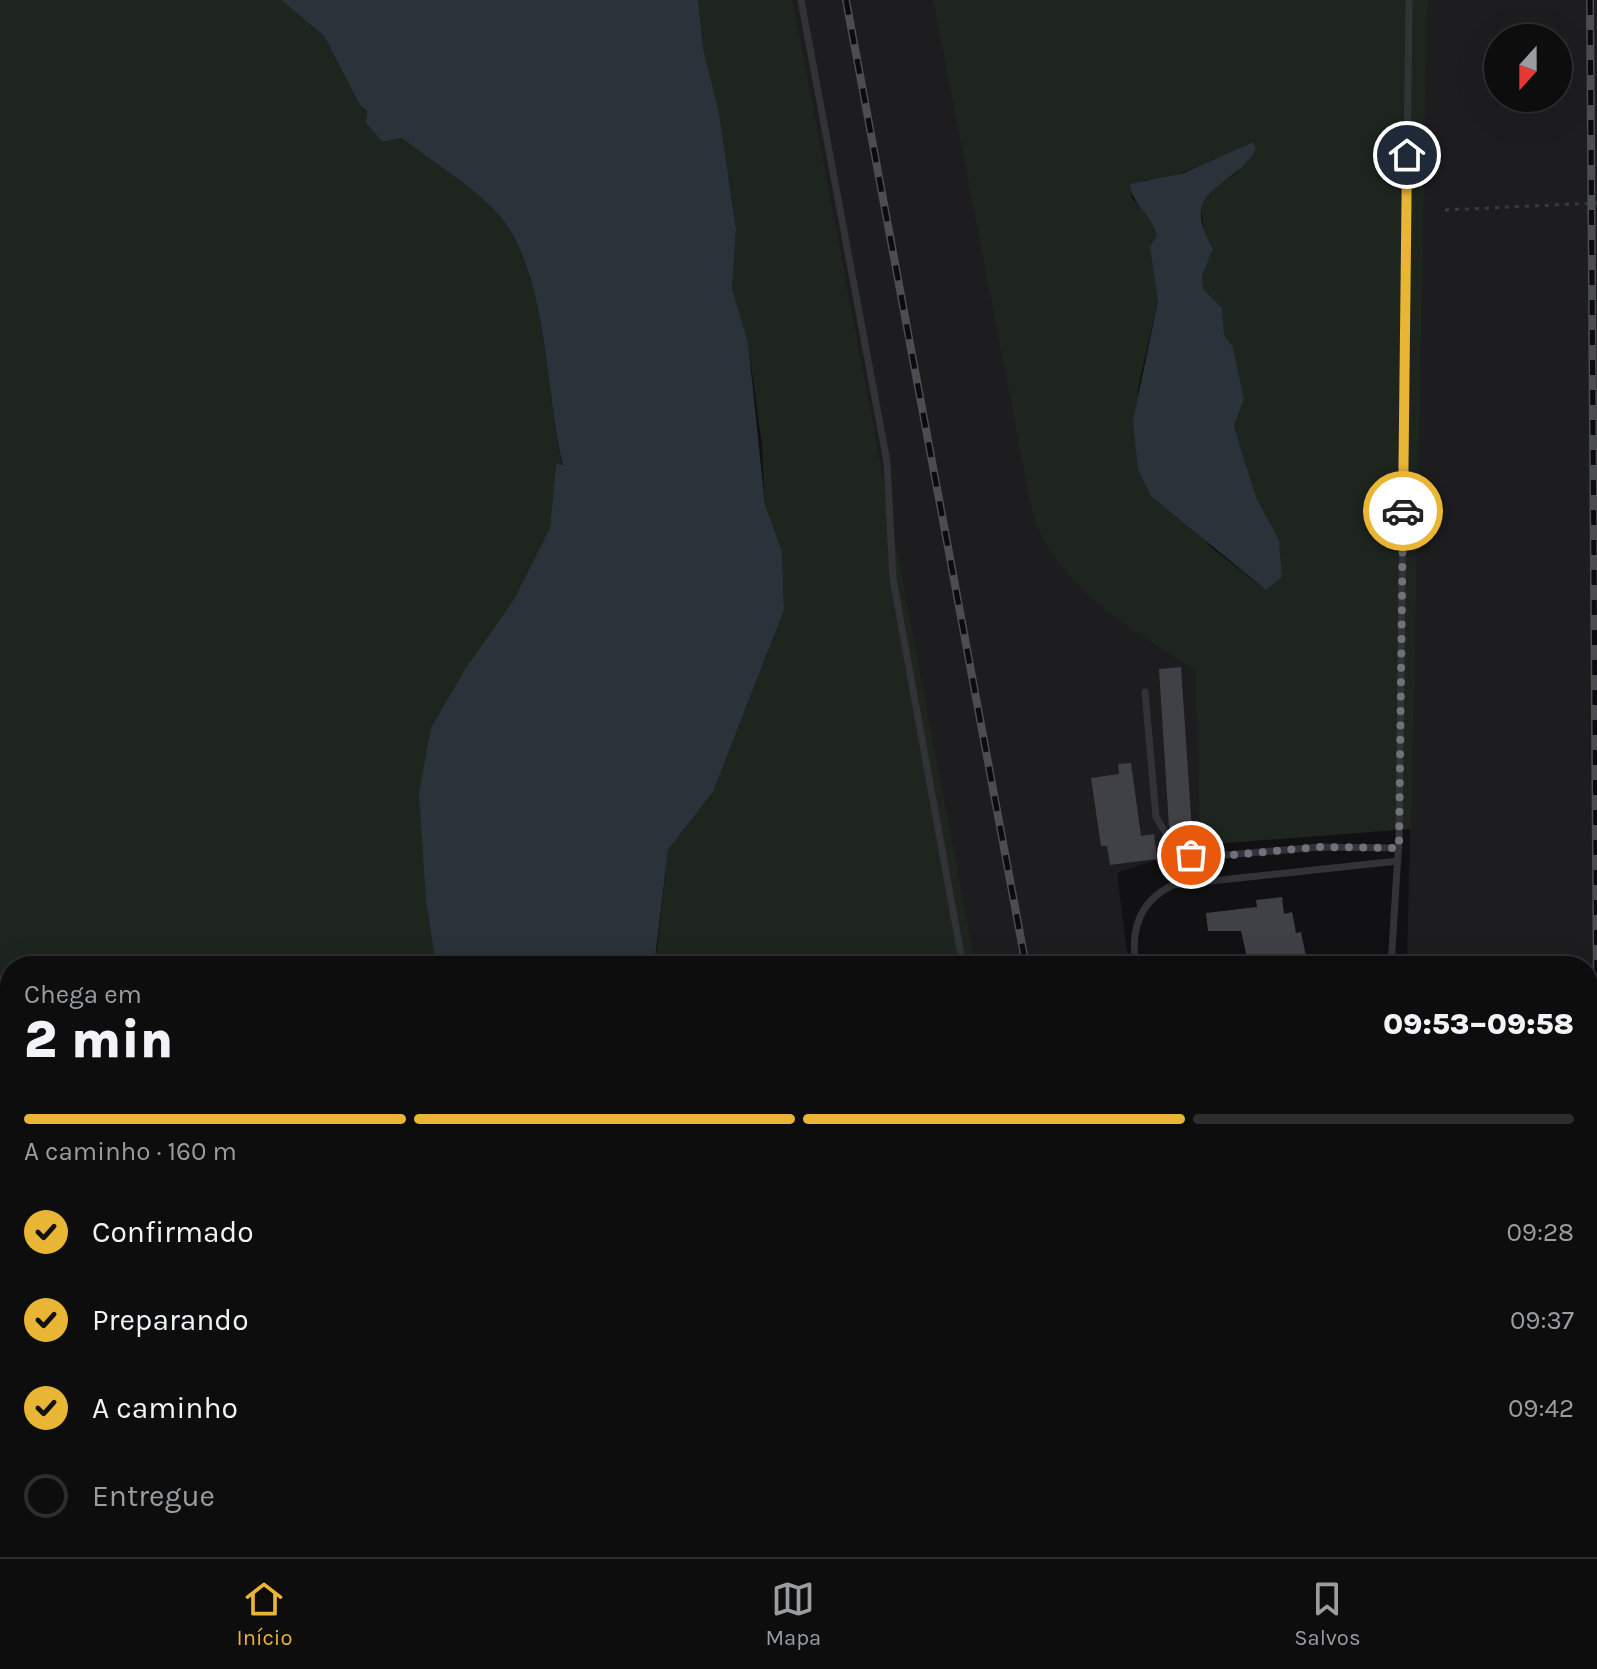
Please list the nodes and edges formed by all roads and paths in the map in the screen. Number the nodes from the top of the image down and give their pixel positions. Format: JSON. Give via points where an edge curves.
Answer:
{"nodes":[{"id":1,"x":801,"y":0,"type":"edge"},
{"id":2,"x":1409,"y":0,"type":"edge"},
{"id":3,"x":1597,"y":203,"type":"edge"},
{"id":4,"x":1445,"y":210,"type":"dead end"},
{"id":5,"x":1145,"y":692,"type":"dead end"},
{"id":6,"x":1399,"y":848,"type":"junction"},
{"id":7,"x":1398,"y":861,"type":"junction"},
{"id":8,"x":961,"y":956,"type":"edge"},
{"id":9,"x":1135,"y":956,"type":"edge"},
{"id":10,"x":1392,"y":956,"type":"edge"}],
"edges":[{"from":1,"to":8,"type":"lane","via":[[889,473],[893,579]]},
{"from":2,"to":6,"type":"lane"},
{"from":3,"to":4,"type":"path"},
{"from":5,"to":6,"type":"lane","via":[[1156,817],[1180,849],[1209,857],[1320,847]]},
{"from":6,"to":7,"type":"lane"},
{"from":7,"to":9,"type":"lane","via":[[1173,885],[1151,899],[1137,921]]},
{"from":7,"to":10,"type":"lane"}]}
